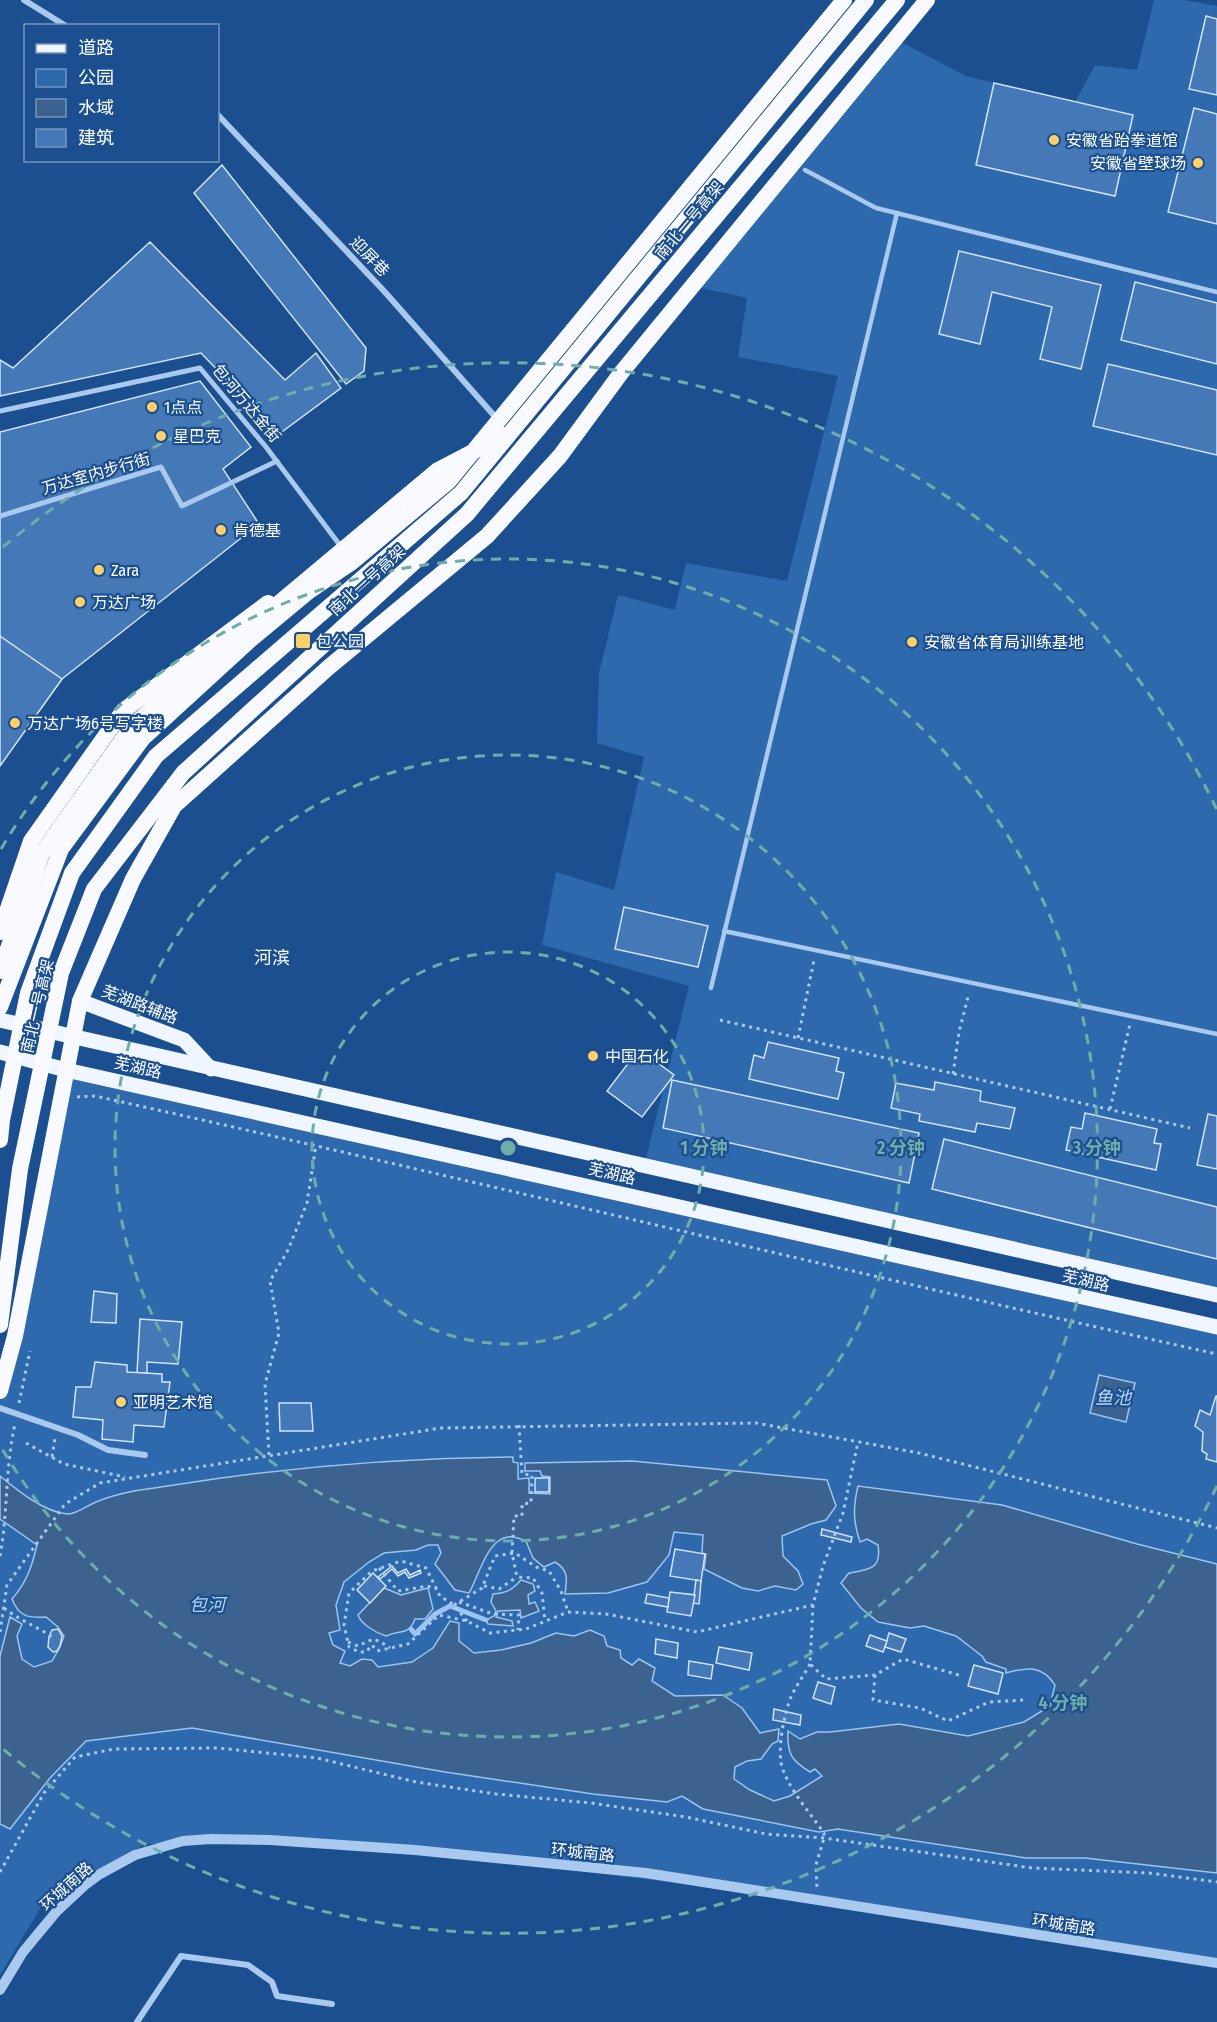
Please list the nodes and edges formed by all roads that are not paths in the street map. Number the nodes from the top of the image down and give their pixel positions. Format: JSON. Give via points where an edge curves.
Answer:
{"nodes":[{"id":1,"x":24,"y":0,"type":"edge"},
{"id":2,"x":844,"y":0,"type":"edge"},
{"id":3,"x":866,"y":0,"type":"edge"},
{"id":4,"x":897,"y":0,"type":"edge"},
{"id":5,"x":927,"y":0,"type":"edge"},
{"id":6,"x":940,"y":0,"type":"edge"},
{"id":7,"x":63,"y":24,"type":"edge"},
{"id":8,"x":219,"y":117,"type":"edge"},
{"id":9,"x":805,"y":170,"type":"dead end"},
{"id":10,"x":897,"y":213,"type":"junction"},
{"id":11,"x":1217,"y":292,"type":"edge"},
{"id":12,"x":621,"y":373,"type":"junction"},
{"id":13,"x":0,"y":411,"type":"edge"},
{"id":14,"x":505,"y":426,"type":"junction"},
{"id":15,"x":276,"y":461,"type":"junction"},
{"id":16,"x":0,"y":516,"type":"edge"},
{"id":17,"x":352,"y":562,"type":"junction"},
{"id":18,"x":724,"y":931,"type":"junction"},
{"id":19,"x":0,"y":932,"type":"edge"},
{"id":20,"x":0,"y":972,"type":"edge"},
{"id":21,"x":711,"y":988,"type":"dead end"},
{"id":22,"x":1,"y":994,"type":"edge"},
{"id":23,"x":80,"y":1001,"type":"junction"},
{"id":24,"x":0,"y":1020,"type":"edge"},
{"id":25,"x":1217,"y":1034,"type":"edge"},
{"id":26,"x":72,"y":1036,"type":"junction"},
{"id":27,"x":0,"y":1052,"type":"edge"},
{"id":28,"x":211,"y":1069,"type":"junction"},
{"id":29,"x":66,"y":1070,"type":"junction"},
{"id":30,"x":0,"y":1140,"type":"edge"},
{"id":31,"x":1217,"y":1295,"type":"edge"},
{"id":32,"x":0,"y":1325,"type":"edge"},
{"id":33,"x":1217,"y":1327,"type":"edge"},
{"id":34,"x":0,"y":1391,"type":"edge"},
{"id":35,"x":0,"y":1408,"type":"edge"},
{"id":36,"x":145,"y":1455,"type":"dead end"},
{"id":37,"x":1217,"y":1963,"type":"edge"},
{"id":38,"x":0,"y":1990,"type":"edge"},
{"id":39,"x":332,"y":2004,"type":"dead end"},
{"id":40,"x":137,"y":2022,"type":"edge"}],
"edges":[{"from":1,"to":7,"type":"street"},
{"from":2,"to":14,"type":"highway"},
{"from":3,"to":14,"type":"highway","name":"南北一号高架","bridge":true},
{"from":4,"to":32,"type":"highway","name":"南北一号高架","bridge":true,"via":[[467,514],[183,773],[94,889],[61,973],[20,1169]]},
{"from":5,"to":12,"type":"highway"},
{"from":6,"to":12,"type":"highway","via":[[684,312]]},
{"from":8,"to":14,"type":"street","name":"迎屏巷"},
{"from":9,"to":10,"type":"lane","via":[[876,208]]},
{"from":10,"to":11,"type":"lane"},
{"from":10,"to":18,"type":"lane"},
{"from":12,"to":23,"type":"highway","via":[[560,456],[487,536],[328,667],[174,806],[133,879]]},
{"from":13,"to":15,"type":"street","name":"包河万达金街","via":[[200,368]]},
{"from":14,"to":17,"type":"highway","via":[[449,481]]},
{"from":14,"to":19,"type":"highway","via":[[123,711],[31,841]]},
{"from":14,"to":20,"type":"highway","bridge":true,"via":[[438,470],[133,725],[42,853]]},
{"from":14,"to":30,"type":"highway","name":"南北一号高架","bridge":true,"via":[[461,493],[156,756],[72,873],[28,993]]},
{"from":15,"to":16,"type":"street","name":"万达室内步行街","via":[[182,506],[161,467]]},
{"from":15,"to":17,"type":"street","name":"包河万达金街"},
{"from":17,"to":22,"type":"highway","via":[[258,633],[143,738],[61,849]]},
{"from":18,"to":21,"type":"lane"},
{"from":18,"to":25,"type":"lane"},
{"from":20,"to":22,"type":"highway"},
{"from":23,"to":26,"type":"highway"},
{"from":23,"to":28,"type":"main road","name":"芜湖路辅路","via":[[184,1040]]},
{"from":24,"to":26,"type":"main road","name":"芜湖路"},
{"from":26,"to":28,"type":"main road","name":"芜湖路"},
{"from":26,"to":29,"type":"highway"},
{"from":27,"to":29,"type":"main road","name":"芜湖路"},
{"from":28,"to":31,"type":"main road","name":"芜湖路"},
{"from":29,"to":33,"type":"main road","name":"芜湖路"},
{"from":29,"to":34,"type":"highway","via":[[15,1336]]},
{"from":35,"to":36,"type":"street","via":[[78,1434],[108,1450]]},
{"from":37,"to":38,"type":"street","name":"环城南路","via":[[646,1873],[415,1850],[210,1839],[183,1841],[135,1856],[100,1874],[57,1911],[23,1952]]},
{"from":39,"to":40,"type":"street","via":[[277,1996],[272,1982],[248,1965],[181,1956]]}]}
